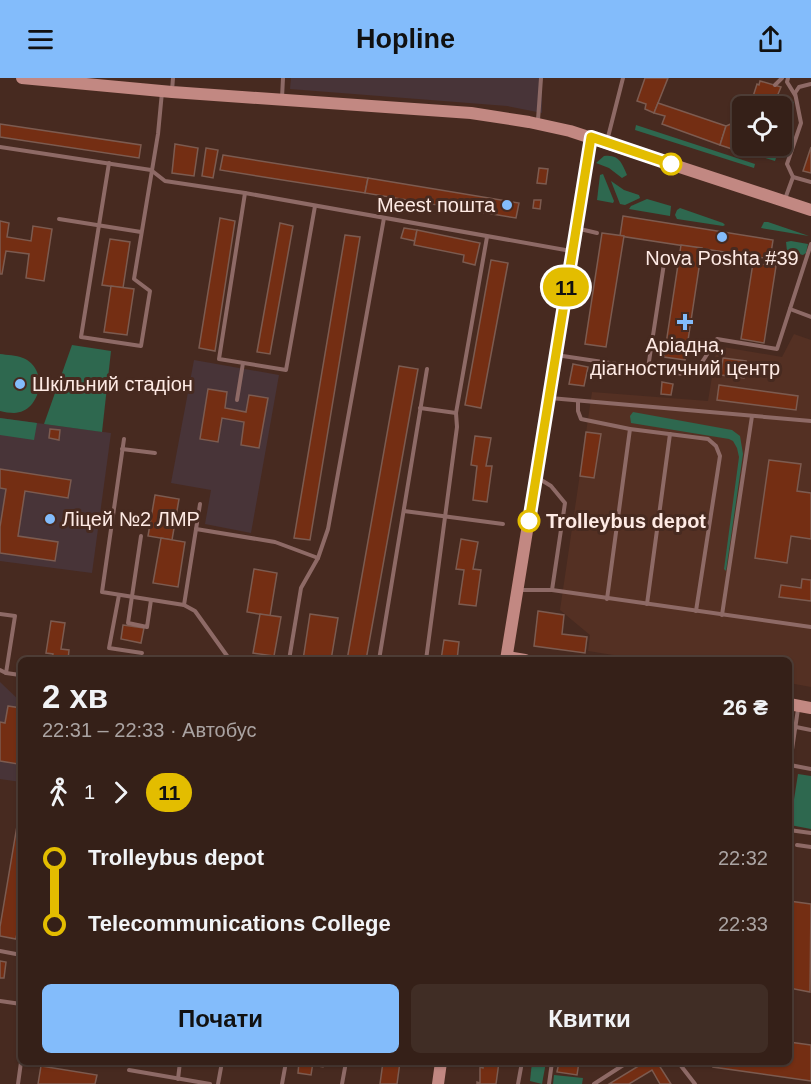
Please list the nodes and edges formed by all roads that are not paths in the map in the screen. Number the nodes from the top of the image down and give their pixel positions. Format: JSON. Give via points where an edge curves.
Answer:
{"nodes":[{"id":1,"x":22,"y":78,"type":"edge"},
{"id":2,"x":173,"y":78,"type":"edge"},
{"id":3,"x":283,"y":78,"type":"edge"},
{"id":4,"x":541,"y":78,"type":"edge"},
{"id":5,"x":623,"y":78,"type":"edge"},
{"id":6,"x":782,"y":78,"type":"edge"},
{"id":7,"x":788,"y":78,"type":"edge"},
{"id":8,"x":811,"y":84,"type":"edge"},
{"id":9,"x":776,"y":86,"type":"dead end"},
{"id":10,"x":167,"y":91,"type":"junction"},
{"id":11,"x":795,"y":96,"type":"junction"},
{"id":12,"x":282,"y":99,"type":"junction"},
{"id":13,"x":538,"y":124,"type":"junction"},
{"id":14,"x":591,"y":137,"type":"junction"},
{"id":15,"x":606,"y":142,"type":"junction"},
{"id":16,"x":0,"y":147,"type":"edge"},
{"id":17,"x":109,"y":163,"type":"junction"},
{"id":18,"x":152,"y":170,"type":"junction"},
{"id":19,"x":793,"y":177,"type":"junction"},
{"id":20,"x":811,"y":182,"type":"edge"},
{"id":21,"x":245,"y":193,"type":"junction"},
{"id":22,"x":785,"y":201,"type":"junction"},
{"id":23,"x":315,"y":206,"type":"junction"},
{"id":24,"x":811,"y":210,"type":"edge"},
{"id":25,"x":59,"y":219,"type":"dead end"},
{"id":26,"x":384,"y":219,"type":"junction"},
{"id":27,"x":99,"y":225,"type":"junction"},
{"id":28,"x":576,"y":229,"type":"junction"},
{"id":29,"x":141,"y":232,"type":"junction"},
{"id":30,"x":597,"y":233,"type":"dead end"},
{"id":31,"x":487,"y":237,"type":"junction"},
{"id":32,"x":811,"y":244,"type":"edge"},
{"id":33,"x":572,"y":251,"type":"junction"},
{"id":34,"x":648,"y":254,"type":"dead end"},
{"id":35,"x":789,"y":309,"type":"junction"},
{"id":36,"x":811,"y":317,"type":"edge"},
{"id":37,"x":556,"y":355,"type":"junction"},
{"id":38,"x":243,"y":363,"type":"junction"},
{"id":39,"x":648,"y":368,"type":"junction"},
{"id":40,"x":427,"y":369,"type":"dead end"},
{"id":41,"x":549,"y":398,"type":"junction"},
{"id":42,"x":237,"y":400,"type":"dead end"},
{"id":43,"x":578,"y":401,"type":"junction"},
{"id":44,"x":420,"y":408,"type":"junction"},
{"id":45,"x":456,"y":413,"type":"junction"},
{"id":46,"x":752,"y":416,"type":"junction"},
{"id":47,"x":811,"y":421,"type":"edge"},
{"id":48,"x":630,"y":429,"type":"junction"},
{"id":49,"x":670,"y":434,"type":"junction"},
{"id":50,"x":124,"y":439,"type":"dead end"},
{"id":51,"x":122,"y":449,"type":"junction"},
{"id":52,"x":155,"y":453,"type":"dead end"},
{"id":53,"x":536,"y":477,"type":"junction"},
{"id":54,"x":200,"y":504,"type":"dead end"},
{"id":55,"x":404,"y":511,"type":"junction"},
{"id":56,"x":446,"y":516,"type":"junction"},
{"id":57,"x":503,"y":524,"type":"dead end"},
{"id":58,"x":196,"y":529,"type":"junction"},
{"id":59,"x":141,"y":536,"type":"dead end"},
{"id":60,"x":318,"y":558,"type":"junction"},
{"id":61,"x":518,"y":590,"type":"junction"},
{"id":62,"x":552,"y":590,"type":"junction"},
{"id":63,"x":119,"y":595,"type":"junction"},
{"id":64,"x":132,"y":597,"type":"junction"},
{"id":65,"x":607,"y":599,"type":"junction"},
{"id":66,"x":152,"y":600,"type":"junction"},
{"id":67,"x":647,"y":604,"type":"junction"},
{"id":68,"x":184,"y":605,"type":"junction"},
{"id":69,"x":696,"y":611,"type":"junction"},
{"id":70,"x":0,"y":614,"type":"edge"},
{"id":71,"x":722,"y":615,"type":"junction"},
{"id":72,"x":811,"y":627,"type":"edge"},
{"id":73,"x":142,"y":653,"type":"dead end"},
{"id":74,"x":228,"y":657,"type":"edge"},
{"id":75,"x":290,"y":657,"type":"edge"},
{"id":76,"x":380,"y":657,"type":"edge"},
{"id":77,"x":426,"y":657,"type":"edge"},
{"id":78,"x":507,"y":657,"type":"edge"},
{"id":79,"x":0,"y":670,"type":"edge"},
{"id":80,"x":6,"y":673,"type":"junction"},
{"id":81,"x":18,"y":675,"type":"edge"},
{"id":82,"x":800,"y":706,"type":"edge"},
{"id":83,"x":796,"y":727,"type":"junction"},
{"id":84,"x":811,"y":730,"type":"edge"},
{"id":85,"x":792,"y":752,"type":"edge"},
{"id":86,"x":792,"y":765,"type":"edge"},
{"id":87,"x":811,"y":769,"type":"edge"},
{"id":88,"x":792,"y":830,"type":"edge"},
{"id":89,"x":811,"y":833,"type":"edge"},
{"id":90,"x":797,"y":845,"type":"dead end"},
{"id":91,"x":811,"y":848,"type":"edge"},
{"id":92,"x":0,"y":951,"type":"edge"},
{"id":93,"x":18,"y":954,"type":"edge"},
{"id":94,"x":0,"y":1000,"type":"edge"},
{"id":95,"x":18,"y":1003,"type":"edge"},
{"id":96,"x":21,"y":1065,"type":"edge"},
{"id":97,"x":180,"y":1065,"type":"edge"},
{"id":98,"x":221,"y":1065,"type":"edge"},
{"id":99,"x":285,"y":1065,"type":"edge"},
{"id":100,"x":345,"y":1065,"type":"edge"},
{"id":101,"x":441,"y":1065,"type":"edge"},
{"id":102,"x":521,"y":1065,"type":"edge"},
{"id":103,"x":552,"y":1065,"type":"edge"},
{"id":104,"x":623,"y":1065,"type":"edge"},
{"id":105,"x":680,"y":1065,"type":"edge"},
{"id":106,"x":129,"y":1070,"type":"dead end"},
{"id":107,"x":178,"y":1079,"type":"junction"},
{"id":108,"x":18,"y":1084,"type":"edge"},
{"id":109,"x":210,"y":1084,"type":"edge"},
{"id":110,"x":218,"y":1084,"type":"edge"},
{"id":111,"x":282,"y":1084,"type":"edge"},
{"id":112,"x":342,"y":1084,"type":"edge"},
{"id":113,"x":438,"y":1084,"type":"edge"},
{"id":114,"x":518,"y":1084,"type":"edge"},
{"id":115,"x":549,"y":1084,"type":"edge"},
{"id":116,"x":594,"y":1084,"type":"edge"},
{"id":117,"x":695,"y":1084,"type":"edge"}],
"edges":[{"from":1,"to":10,"type":"main road"},
{"from":2,"to":10,"type":"lane"},
{"from":3,"to":12,"type":"lane"},
{"from":4,"to":13,"type":"lane"},
{"from":5,"to":15,"type":"lane"},
{"from":6,"to":9,"type":"lane"},
{"from":7,"to":11,"type":"lane"},
{"from":8,"to":11,"type":"lane","via":[[799,87]]},
{"from":10,"to":12,"type":"main road"},
{"from":10,"to":18,"type":"lane"},
{"from":11,"to":19,"type":"lane","via":[[801,119],[788,164]]},
{"from":12,"to":13,"type":"main road","via":[[471,113]]},
{"from":13,"to":14,"type":"main road"},
{"from":14,"to":15,"type":"main road"},
{"from":14,"to":28,"type":"main road"},
{"from":15,"to":22,"type":"main road"},
{"from":16,"to":17,"type":"lane"},
{"from":17,"to":18,"type":"lane"},
{"from":17,"to":27,"type":"lane"},
{"from":18,"to":21,"type":"lane","via":[[165,181]]},
{"from":18,"to":29,"type":"lane"},
{"from":19,"to":20,"type":"lane"},
{"from":19,"to":22,"type":"lane"},
{"from":21,"to":23,"type":"lane"},
{"from":21,"to":38,"type":"lane","via":[[219,359]]},
{"from":22,"to":24,"type":"main road"},
{"from":23,"to":26,"type":"lane"},
{"from":23,"to":38,"type":"lane","via":[[286,370]]},
{"from":25,"to":27,"type":"lane"},
{"from":26,"to":31,"type":"lane"},
{"from":26,"to":60,"type":"lane","via":[[328,529]]},
{"from":27,"to":29,"type":"lane"},
{"from":27,"to":29,"type":"lane","via":[[81,338],[141,346],[150,291],[134,279]]},
{"from":28,"to":30,"type":"lane"},
{"from":28,"to":33,"type":"main road"},
{"from":31,"to":33,"type":"lane"},
{"from":31,"to":45,"type":"lane"},
{"from":32,"to":35,"type":"lane"},
{"from":33,"to":37,"type":"main road"},
{"from":34,"to":39,"type":"lane","via":[[665,257]]},
{"from":35,"to":36,"type":"lane"},
{"from":35,"to":39,"type":"lane","via":[[777,349],[717,339],[690,375]]},
{"from":37,"to":39,"type":"lane"},
{"from":37,"to":41,"type":"main road"},
{"from":38,"to":42,"type":"lane"},
{"from":40,"to":44,"type":"lane"},
{"from":41,"to":43,"type":"lane"},
{"from":41,"to":53,"type":"main road"},
{"from":43,"to":46,"type":"lane"},
{"from":43,"to":48,"type":"lane","via":[[581,419]]},
{"from":44,"to":45,"type":"lane"},
{"from":44,"to":55,"type":"lane"},
{"from":45,"to":56,"type":"lane"},
{"from":46,"to":47,"type":"lane"},
{"from":46,"to":71,"type":"lane"},
{"from":48,"to":49,"type":"lane"},
{"from":48,"to":65,"type":"lane"},
{"from":49,"to":67,"type":"lane"},
{"from":49,"to":69,"type":"lane","via":[[708,439],[720,456]]},
{"from":50,"to":51,"type":"lane"},
{"from":51,"to":52,"type":"lane"},
{"from":51,"to":63,"type":"lane","via":[[102,592]]},
{"from":53,"to":61,"type":"main road"},
{"from":53,"to":62,"type":"lane","via":[[551,486],[565,503]]},
{"from":54,"to":58,"type":"lane"},
{"from":55,"to":56,"type":"lane"},
{"from":55,"to":76,"type":"lane"},
{"from":56,"to":57,"type":"lane"},
{"from":56,"to":77,"type":"lane"},
{"from":58,"to":60,"type":"lane","via":[[275,542]]},
{"from":58,"to":68,"type":"lane"},
{"from":59,"to":64,"type":"lane"},
{"from":60,"to":75,"type":"lane","via":[[301,588]]},
{"from":61,"to":62,"type":"lane"},
{"from":61,"to":78,"type":"main road"},
{"from":62,"to":65,"type":"lane"},
{"from":63,"to":64,"type":"lane"},
{"from":63,"to":73,"type":"lane","via":[[109,648]]},
{"from":64,"to":66,"type":"lane"},
{"from":64,"to":66,"type":"lane","via":[[128,623],[147,627]]},
{"from":65,"to":67,"type":"lane"},
{"from":66,"to":68,"type":"lane"},
{"from":67,"to":69,"type":"lane"},
{"from":68,"to":74,"type":"lane","via":[[195,611]]},
{"from":69,"to":71,"type":"lane"},
{"from":70,"to":80,"type":"lane","via":[[15,616]]},
{"from":71,"to":72,"type":"lane"},
{"from":79,"to":80,"type":"lane"},
{"from":80,"to":81,"type":"lane"},
{"from":82,"to":83,"type":"lane"},
{"from":83,"to":84,"type":"lane"},
{"from":83,"to":85,"type":"lane"},
{"from":86,"to":87,"type":"lane"},
{"from":88,"to":89,"type":"lane"},
{"from":90,"to":91,"type":"lane"},
{"from":92,"to":93,"type":"lane"},
{"from":94,"to":95,"type":"lane"},
{"from":96,"to":108,"type":"lane"},
{"from":97,"to":107,"type":"lane"},
{"from":98,"to":110,"type":"lane"},
{"from":99,"to":111,"type":"lane"},
{"from":100,"to":112,"type":"lane"},
{"from":101,"to":113,"type":"main road"},
{"from":102,"to":114,"type":"lane"},
{"from":103,"to":115,"type":"lane"},
{"from":104,"to":116,"type":"lane"},
{"from":105,"to":117,"type":"lane"},
{"from":106,"to":107,"type":"lane"},
{"from":107,"to":109,"type":"lane"}]}
